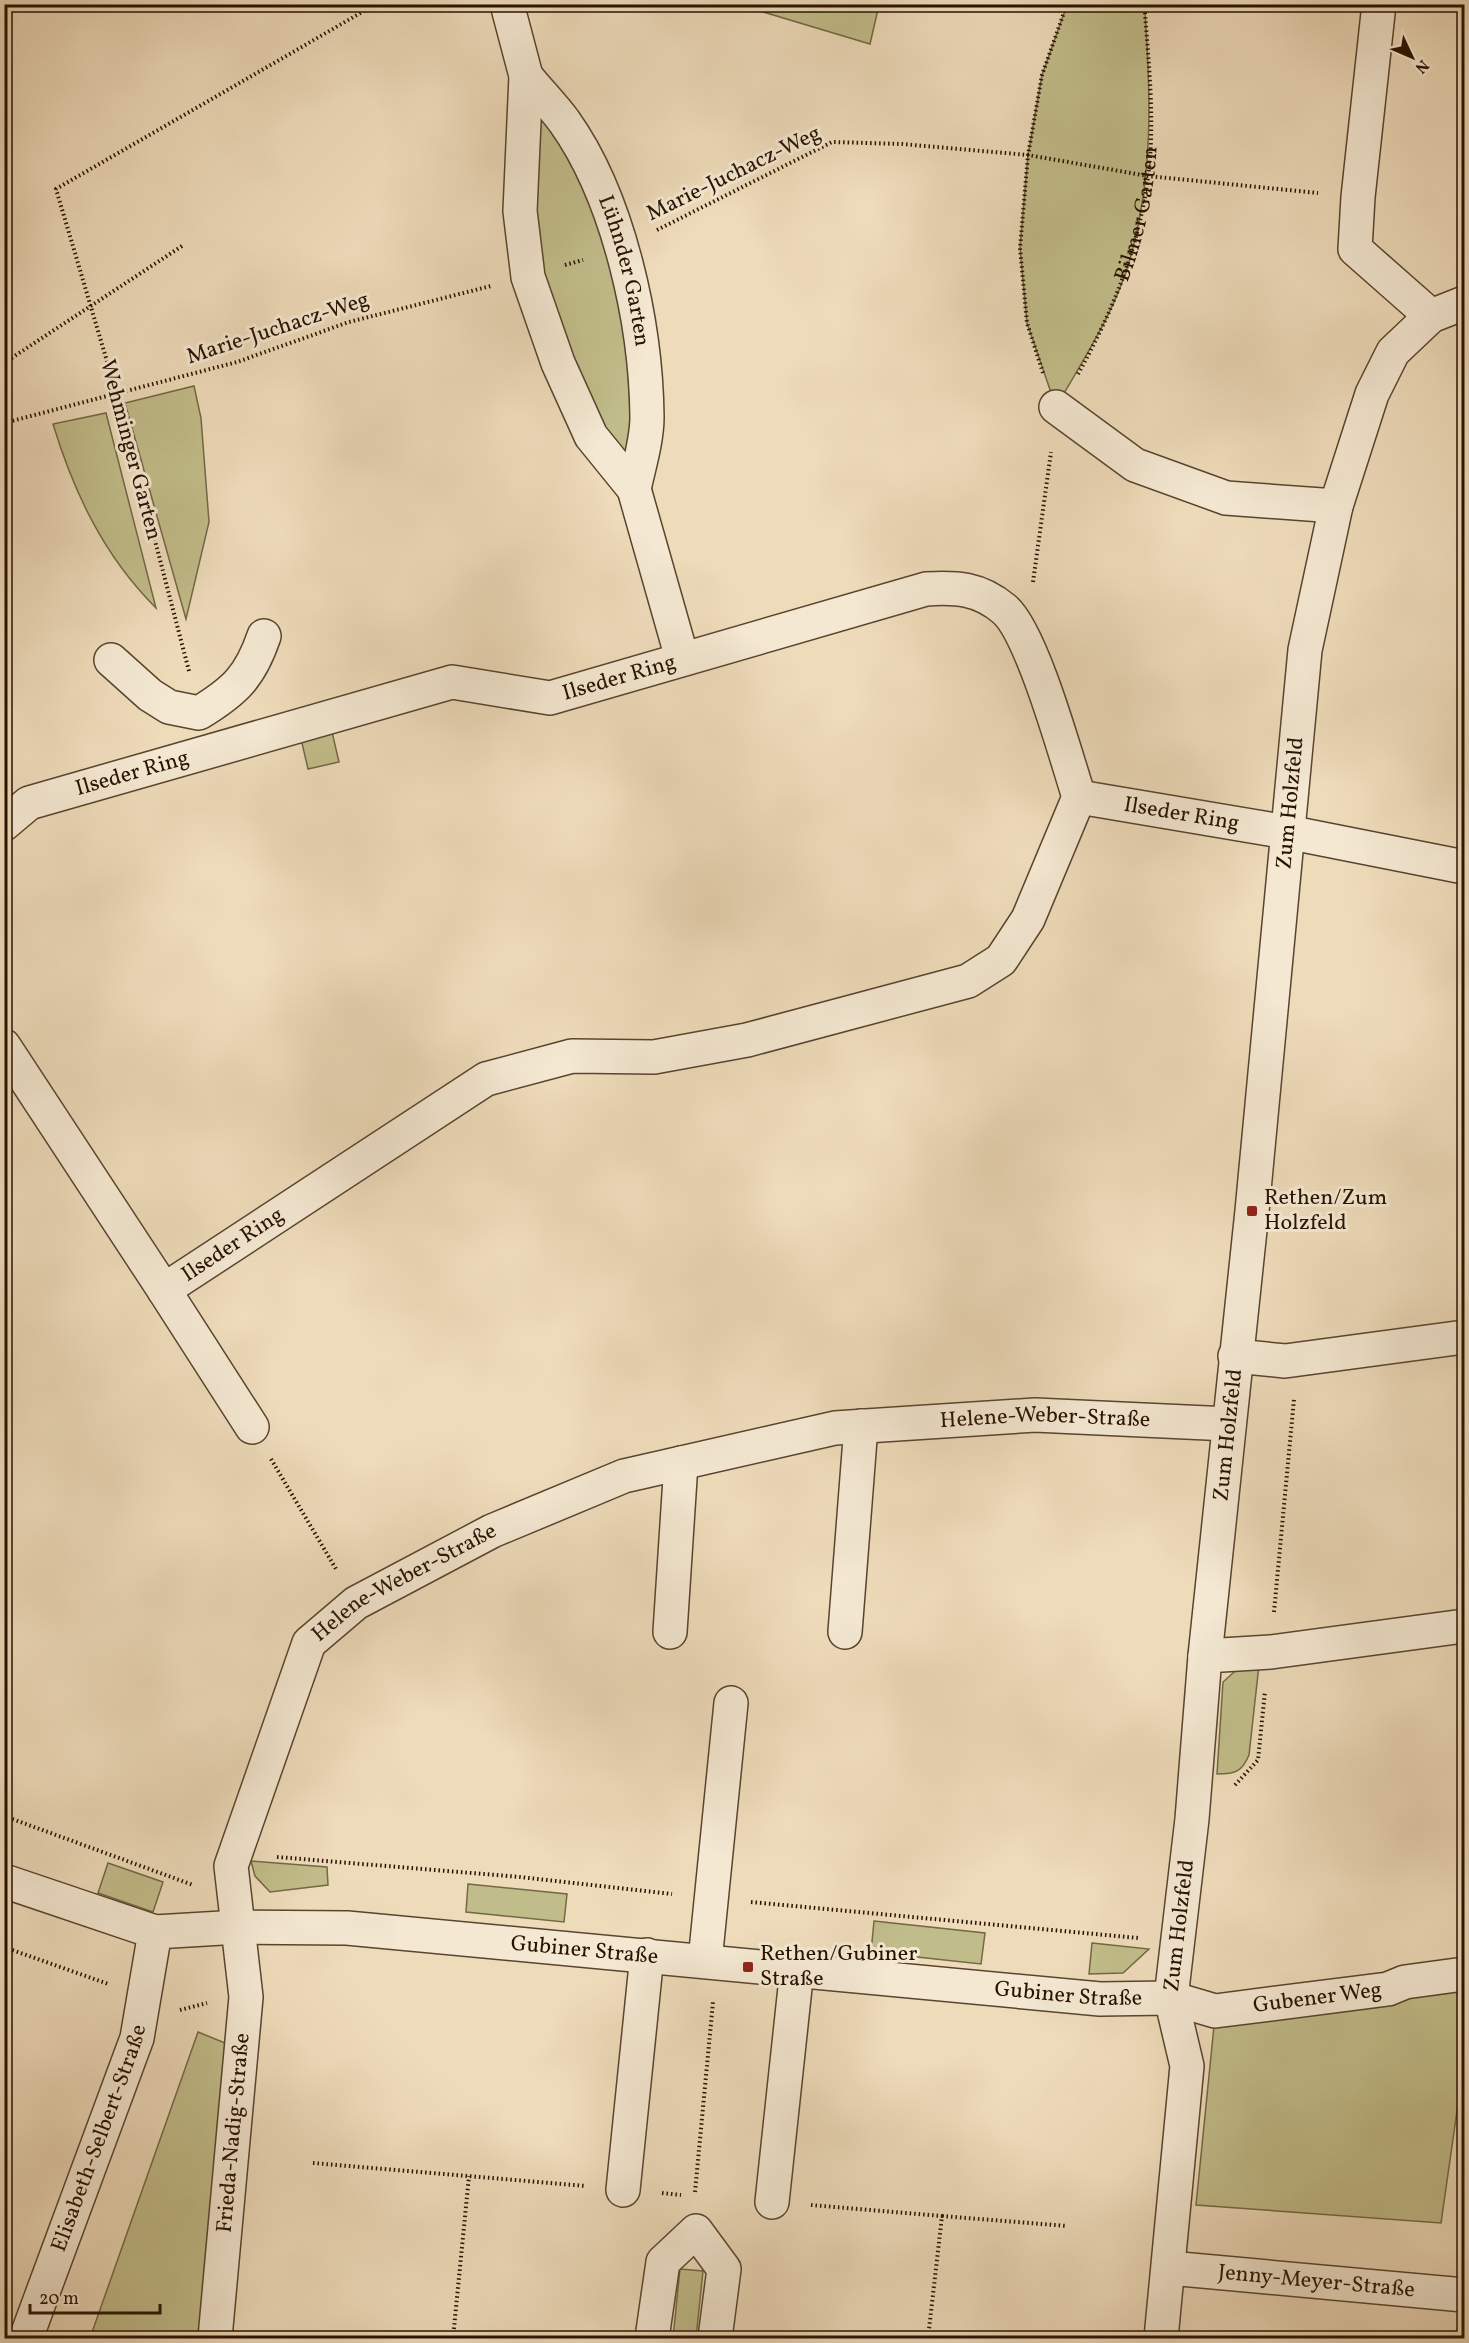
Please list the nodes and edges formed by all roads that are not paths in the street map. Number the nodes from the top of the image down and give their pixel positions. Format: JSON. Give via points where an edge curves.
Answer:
{"nodes":[{"id":1,"x":507,"y":4,"type":"edge"},
{"id":2,"x":1379,"y":4,"type":"edge"},
{"id":3,"x":526,"y":76,"type":"junction"},
{"id":4,"x":1464,"y":303,"type":"edge"},
{"id":5,"x":1431,"y":316,"type":"junction"},
{"id":6,"x":1056,"y":407,"type":"road end"},
{"id":7,"x":634,"y":489,"type":"junction"},
{"id":8,"x":1336,"y":506,"type":"junction"},
{"id":9,"x":264,"y":636,"type":"dead end"},
{"id":10,"x":682,"y":658,"type":"junction"},
{"id":11,"x":111,"y":660,"type":"dead end"},
{"id":12,"x":1078,"y":796,"type":"junction"},
{"id":13,"x":4,"y":824,"type":"edge"},
{"id":14,"x":1287,"y":832,"type":"junction"},
{"id":15,"x":1464,"y":867,"type":"edge"},
{"id":16,"x":4,"y":1046,"type":"edge"},
{"id":17,"x":164,"y":1290,"type":"junction"},
{"id":18,"x":1464,"y":1337,"type":"edge"},
{"id":19,"x":1235,"y":1356,"type":"junction"},
{"id":20,"x":1229,"y":1424,"type":"junction"},
{"id":21,"x":861,"y":1426,"type":"junction"},
{"id":22,"x":252,"y":1427,"type":"road end"},
{"id":23,"x":681,"y":1463,"type":"junction"},
{"id":24,"x":1464,"y":1626,"type":"edge"},
{"id":25,"x":670,"y":1632,"type":"dead end"},
{"id":26,"x":845,"y":1632,"type":"dead end"},
{"id":27,"x":1205,"y":1656,"type":"junction"},
{"id":28,"x":731,"y":1703,"type":"dead end"},
{"id":29,"x":4,"y":1881,"type":"edge"},
{"id":30,"x":239,"y":1927,"type":"junction"},
{"id":31,"x":155,"y":1932,"type":"junction"},
{"id":32,"x":648,"y":1955,"type":"junction"},
{"id":33,"x":710,"y":1962,"type":"junction"},
{"id":34,"x":797,"y":1969,"type":"junction"},
{"id":35,"x":1464,"y":1974,"type":"edge"},
{"id":36,"x":1171,"y":1998,"type":"junction"},
{"id":37,"x":623,"y":2190,"type":"dead end"},
{"id":38,"x":772,"y":2202,"type":"dead end"},
{"id":39,"x":1169,"y":2268,"type":"junction"},
{"id":40,"x":1464,"y":2295,"type":"edge"},
{"id":41,"x":26,"y":2338,"type":"edge"},
{"id":42,"x":215,"y":2338,"type":"edge"},
{"id":43,"x":652,"y":2338,"type":"edge"},
{"id":44,"x":715,"y":2338,"type":"edge"},
{"id":45,"x":1161,"y":2338,"type":"edge"}],
"edges":[{"from":1,"to":3,"type":"street","name":"Lühnder Garten"},
{"from":2,"to":5,"type":"street","via":[[1355,249]]},
{"from":3,"to":7,"type":"street","name":"Lühnder Garten","via":[[520,210],[528,277],[558,363],[591,436]]},
{"from":3,"to":7,"type":"street","name":"Lühnder Garten","via":[[565,122],[597,182],[622,247],[640,336],[647,419]]},
{"from":4,"to":5,"type":"street","name":"Zum Holzfeld"},
{"from":5,"to":8,"type":"street","name":"Zum Holzfeld","via":[[1393,352],[1372,394]]},
{"from":6,"to":8,"type":"street","via":[[1135,465],[1226,498]]},
{"from":7,"to":10,"type":"street","name":"Lühnder Garten"},
{"from":8,"to":14,"type":"street","name":"Zum Holzfeld","via":[[1305,650]]},
{"from":9,"to":11,"type":"street","via":[[254,666],[230,695],[199,713],[169,708]]},
{"from":10,"to":12,"type":"street","name":"Ilseder Ring","via":[[926,589],[965,588],[1005,609],[1031,652]]},
{"from":10,"to":13,"type":"street","name":"Ilseder Ring","via":[[550,698],[452,682],[28,803]]},
{"from":12,"to":14,"type":"street","name":"Ilseder Ring"},
{"from":12,"to":17,"type":"street","name":"Ilseder Ring","via":[[1028,919],[1001,960],[968,981],[747,1040],[654,1057],[572,1056],[486,1079]]},
{"from":14,"to":15,"type":"street","name":"Ilseder Ring"},
{"from":14,"to":19,"type":"street","name":"Zum Holzfeld"},
{"from":16,"to":17,"type":"street","name":"Ilseder Ring"},
{"from":17,"to":22,"type":"street","name":"Ilseder Ring"},
{"from":18,"to":19,"type":"street","name":"Zum Holzfeld","via":[[1285,1361]]},
{"from":19,"to":20,"type":"street","name":"Zum Holzfeld"},
{"from":20,"to":21,"type":"street","name":"Helene-Weber-Straße","via":[[1035,1415]]},
{"from":20,"to":27,"type":"street","name":"Zum Holzfeld"},
{"from":21,"to":23,"type":"street","name":"Helene-Weber-Straße","via":[[835,1428]]},
{"from":21,"to":26,"type":"street"},
{"from":23,"to":25,"type":"street"},
{"from":23,"to":30,"type":"street","name":"Helene-Weber-Straße","via":[[624,1476],[492,1531],[356,1603],[309,1643],[231,1866]]},
{"from":24,"to":27,"type":"street","via":[[1271,1652]]},
{"from":27,"to":36,"type":"street","name":"Zum Holzfeld","via":[[1192,1819]]},
{"from":28,"to":33,"type":"street","via":[[712,1898]]},
{"from":29,"to":31,"type":"street","name":"Gubiner Straße"},
{"from":30,"to":31,"type":"street","name":"Gubiner Straße"},
{"from":30,"to":32,"type":"street","name":"Gubiner Straße","via":[[347,1928]]},
{"from":30,"to":42,"type":"street","name":"Frieda-Nadig-Straße","via":[[246,1997]]},
{"from":31,"to":41,"type":"street","name":"Elisabeth-Selbert-Straße","via":[[136,2038]]},
{"from":32,"to":33,"type":"street","name":"Gubiner Straße"},
{"from":32,"to":37,"type":"street"},
{"from":33,"to":34,"type":"street","name":"Gubiner Straße"},
{"from":34,"to":36,"type":"street","name":"Gubiner Straße","via":[[1100,1999]]},
{"from":34,"to":38,"type":"street"},
{"from":35,"to":36,"type":"street","name":"Gubener Weg","via":[[1405,1982],[1388,1989],[1215,2011]]},
{"from":36,"to":39,"type":"street","name":"Zum Holzfeld","via":[[1187,2066]]},
{"from":39,"to":40,"type":"street","name":"Jenny-Meyer-Straße"},
{"from":39,"to":45,"type":"street","name":"Zum Holzfeld"},
{"from":43,"to":44,"type":"street","via":[[663,2262],[696,2231],[724,2269]]}]}
